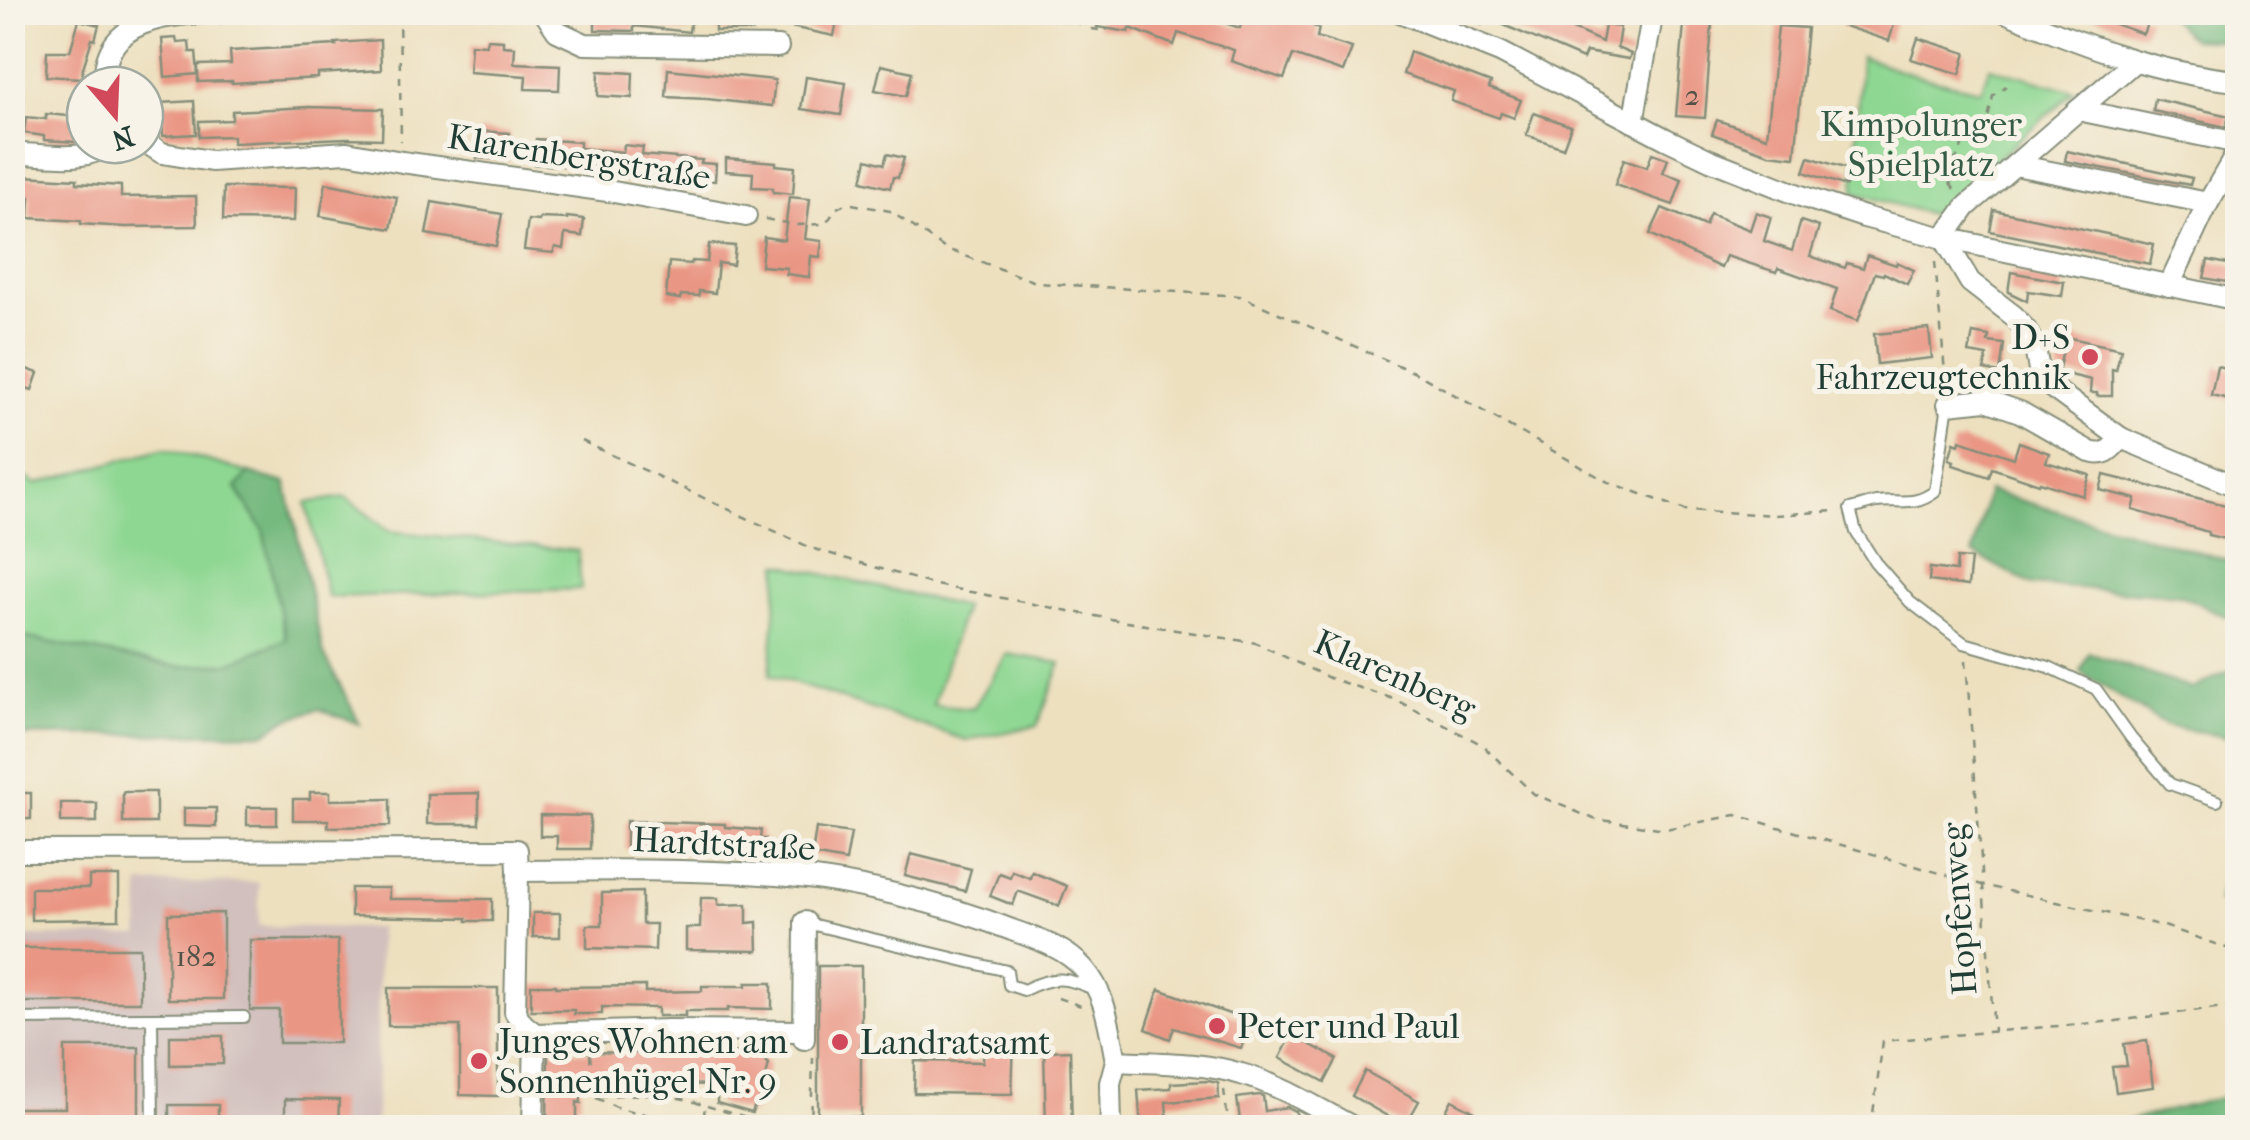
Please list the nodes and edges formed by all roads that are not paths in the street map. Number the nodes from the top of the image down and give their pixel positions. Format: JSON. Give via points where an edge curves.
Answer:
{"nodes":[{"id":1,"x":225,"y":12,"type":"edge"},
{"id":2,"x":544,"y":12,"type":"edge"},
{"id":3,"x":1400,"y":12,"type":"edge"},
{"id":4,"x":1654,"y":12,"type":"edge"},
{"id":5,"x":2005,"y":12,"type":"edge"},
{"id":6,"x":778,"y":47,"type":"dead end"},
{"id":7,"x":2135,"y":60,"type":"junction"},
{"id":8,"x":106,"y":65,"type":"edge"},
{"id":9,"x":2238,"y":81,"type":"edge"},
{"id":10,"x":2078,"y":110,"type":"junction"},
{"id":11,"x":1633,"y":122,"type":"junction"},
{"id":12,"x":2238,"y":143,"type":"edge"},
{"id":13,"x":2238,"y":151,"type":"edge"},
{"id":14,"x":165,"y":153,"type":"edge"},
{"id":15,"x":18,"y":154,"type":"dead end"},
{"id":16,"x":65,"y":155,"type":"edge"},
{"id":17,"x":2014,"y":164,"type":"junction"},
{"id":18,"x":2208,"y":203,"type":"junction"},
{"id":19,"x":746,"y":216,"type":"road end"},
{"id":20,"x":1944,"y":238,"type":"junction"},
{"id":21,"x":2169,"y":286,"type":"junction"},
{"id":22,"x":2238,"y":300,"type":"edge"},
{"id":23,"x":1948,"y":404,"type":"joint"},
{"id":24,"x":2121,"y":438,"type":"junction"},
{"id":25,"x":2238,"y":487,"type":"edge"},
{"id":26,"x":2218,"y":801,"type":"dead end"},
{"id":27,"x":12,"y":852,"type":"edge"},
{"id":28,"x":518,"y":871,"type":"junction"},
{"id":29,"x":805,"y":922,"type":"joint"},
{"id":30,"x":1098,"y":991,"type":"junction"},
{"id":31,"x":244,"y":1017,"type":"dead end"},
{"id":32,"x":152,"y":1018,"type":"junction"},
{"id":33,"x":12,"y":1020,"type":"edge"},
{"id":34,"x":535,"y":1034,"type":"junction"},
{"id":35,"x":1116,"y":1061,"type":"junction"},
{"id":36,"x":153,"y":1128,"type":"edge"},
{"id":37,"x":534,"y":1128,"type":"edge"},
{"id":38,"x":1111,"y":1128,"type":"edge"},
{"id":39,"x":1354,"y":1128,"type":"edge"}],
"edges":[{"from":1,"to":8,"type":"street","via":[[153,18],[130,29]]},
{"from":2,"to":6,"type":"street","via":[[556,30],[585,44]]},
{"from":3,"to":11,"type":"street","via":[[1500,52]]},
{"from":4,"to":11,"type":"street"},
{"from":5,"to":7,"type":"street"},
{"from":7,"to":9,"type":"street"},
{"from":7,"to":10,"type":"street"},
{"from":10,"to":12,"type":"street"},
{"from":10,"to":17,"type":"street"},
{"from":11,"to":20,"type":"street","via":[[1802,196]]},
{"from":13,"to":18,"type":"street"},
{"from":14,"to":19,"type":"street","name":"Klarenbergstraße","via":[[212,161],[347,152]]},
{"from":15,"to":16,"type":"street"},
{"from":17,"to":18,"type":"street"},
{"from":17,"to":20,"type":"street","via":[[1966,207]]},
{"from":18,"to":21,"type":"street"},
{"from":20,"to":21,"type":"street"},
{"from":20,"to":24,"type":"street","via":[[1970,282],[2026,330],[2051,387]]},
{"from":21,"to":22,"type":"street"},
{"from":23,"to":24,"type":"street","via":[[1986,400],[2100,455]]},
{"from":23,"to":26,"type":"lane","via":[[1935,491],[1912,502],[1850,509],[1875,562],[1910,602],[1964,644],[2049,667],[2096,688],[2170,784]]},
{"from":24,"to":25,"type":"street"},
{"from":27,"to":28,"type":"street","via":[[517,850]]},
{"from":28,"to":30,"type":"street","name":"Hardtstraße","via":[[779,875],[865,888],[981,918],[1051,945],[1078,962]]},
{"from":28,"to":34,"type":"street","via":[[515,1012]]},
{"from":29,"to":30,"type":"lane","via":[[1007,971],[1009,985],[1024,990],[1069,978]]},
{"from":29,"to":34,"type":"street","via":[[804,1036]]},
{"from":30,"to":35,"type":"street","name":"Hardtstraße"},
{"from":31,"to":32,"type":"lane"},
{"from":32,"to":33,"type":"lane"},
{"from":32,"to":36,"type":"lane"},
{"from":34,"to":37,"type":"street"},
{"from":35,"to":38,"type":"street","name":"Hardtstraße"},
{"from":35,"to":39,"type":"street","via":[[1245,1074]]}]}
